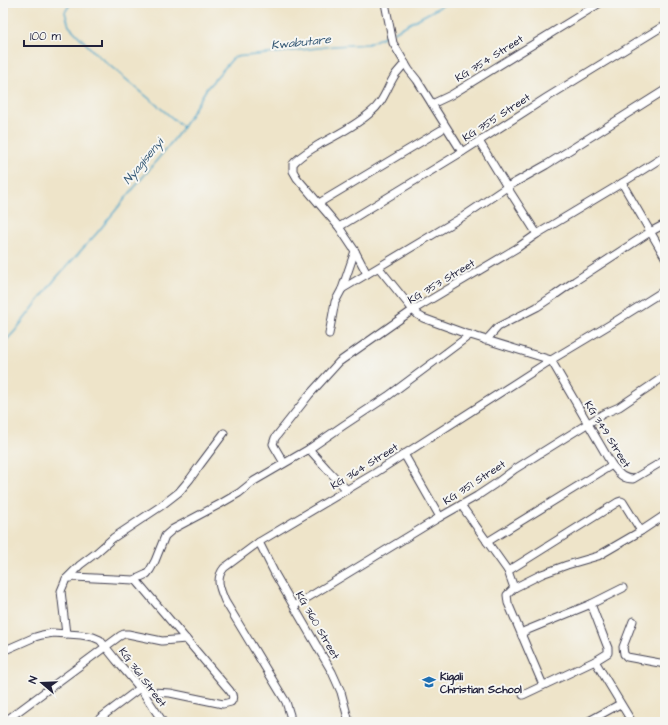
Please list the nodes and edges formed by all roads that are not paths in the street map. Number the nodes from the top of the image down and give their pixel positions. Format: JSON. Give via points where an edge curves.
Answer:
{"nodes":[{"id":1,"x":385,"y":3,"type":"edge"},
{"id":2,"x":600,"y":3,"type":"edge"},
{"id":3,"x":665,"y":25,"type":"edge"},
{"id":4,"x":405,"y":63,"type":"junction"},
{"id":5,"x":665,"y":90,"type":"edge"},
{"id":6,"x":432,"y":104,"type":"junction"},
{"id":7,"x":441,"y":130,"type":"dead end"},
{"id":8,"x":479,"y":141,"type":"junction"},
{"id":9,"x":462,"y":152,"type":"junction"},
{"id":10,"x":665,"y":156,"type":"edge"},
{"id":11,"x":622,"y":183,"type":"junction"},
{"id":12,"x":507,"y":187,"type":"junction"},
{"id":13,"x":319,"y":203,"type":"junction"},
{"id":14,"x":665,"y":224,"type":"edge"},
{"id":15,"x":339,"y":227,"type":"junction"},
{"id":16,"x":650,"y":232,"type":"junction"},
{"id":17,"x":537,"y":234,"type":"junction"},
{"id":18,"x":355,"y":251,"type":"junction"},
{"id":19,"x":665,"y":258,"type":"edge"},
{"id":20,"x":379,"y":268,"type":"junction"},
{"id":21,"x":368,"y":274,"type":"junction"},
{"id":22,"x":342,"y":289,"type":"junction"},
{"id":23,"x":665,"y":290,"type":"edge"},
{"id":24,"x":413,"y":310,"type":"junction"},
{"id":25,"x":328,"y":334,"type":"dead end"},
{"id":26,"x":470,"y":335,"type":"junction"},
{"id":27,"x":485,"y":340,"type":"junction"},
{"id":28,"x":551,"y":360,"type":"junction"},
{"id":29,"x":665,"y":376,"type":"edge"},
{"id":30,"x":588,"y":423,"type":"junction"},
{"id":31,"x":224,"y":433,"type":"dead end"},
{"id":32,"x":309,"y":449,"type":"junction"},
{"id":33,"x":404,"y":454,"type":"junction"},
{"id":34,"x":665,"y":460,"type":"edge"},
{"id":35,"x":284,"y":463,"type":"junction"},
{"id":36,"x":612,"y":464,"type":"junction"},
{"id":37,"x":347,"y":490,"type":"junction"},
{"id":38,"x":461,"y":505,"type":"junction"},
{"id":39,"x":665,"y":515,"type":"edge"},
{"id":40,"x":440,"y":516,"type":"junction"},
{"id":41,"x":641,"y":531,"type":"junction"},
{"id":42,"x":259,"y":542,"type":"junction"},
{"id":43,"x":487,"y":542,"type":"junction"},
{"id":44,"x":508,"y":571,"type":"junction"},
{"id":45,"x":66,"y":579,"type":"junction"},
{"id":46,"x":136,"y":580,"type":"junction"},
{"id":47,"x":514,"y":588,"type":"junction"},
{"id":48,"x":623,"y":588,"type":"dead end"},
{"id":49,"x":592,"y":604,"type":"junction"},
{"id":50,"x":294,"y":606,"type":"junction"},
{"id":51,"x":633,"y":621,"type":"dead end"},
{"id":52,"x":66,"y":634,"type":"junction"},
{"id":53,"x":522,"y":636,"type":"junction"},
{"id":54,"x":186,"y":640,"type":"junction"},
{"id":55,"x":105,"y":647,"type":"junction"},
{"id":56,"x":3,"y":651,"type":"edge"},
{"id":57,"x":595,"y":661,"type":"junction"},
{"id":58,"x":665,"y":664,"type":"edge"},
{"id":59,"x":543,"y":685,"type":"junction"},
{"id":60,"x":140,"y":688,"type":"junction"},
{"id":61,"x":523,"y":695,"type":"dead end"},
{"id":62,"x":620,"y":704,"type":"junction"},
{"id":63,"x":4,"y":722,"type":"edge"},
{"id":64,"x":94,"y":722,"type":"edge"},
{"id":65,"x":163,"y":722,"type":"edge"},
{"id":66,"x":290,"y":722,"type":"edge"},
{"id":67,"x":350,"y":722,"type":"edge"},
{"id":68,"x":588,"y":722,"type":"edge"},
{"id":69,"x":632,"y":722,"type":"edge"}],
"edges":[{"from":1,"to":4,"type":"street","via":[[393,43]]},
{"from":2,"to":6,"type":"street","name":"KG 354 Street"},
{"from":3,"to":8,"type":"street","name":"KG 355 Street"},
{"from":4,"to":6,"type":"street"},
{"from":4,"to":13,"type":"street","via":[[376,109],[298,158],[293,164],[297,178]]},
{"from":5,"to":12,"type":"street"},
{"from":6,"to":9,"type":"street"},
{"from":7,"to":13,"type":"street"},
{"from":8,"to":9,"type":"street","name":"KG 355 Street"},
{"from":8,"to":12,"type":"street"},
{"from":9,"to":15,"type":"street","name":"KG 355 Street"},
{"from":10,"to":11,"type":"street","name":"KG 353 Street"},
{"from":11,"to":16,"type":"street"},
{"from":11,"to":17,"type":"street","name":"KG 353 Street"},
{"from":12,"to":17,"type":"street"},
{"from":12,"to":20,"type":"street"},
{"from":13,"to":15,"type":"street"},
{"from":14,"to":16,"type":"street"},
{"from":15,"to":18,"type":"street"},
{"from":16,"to":19,"type":"street"},
{"from":16,"to":27,"type":"street","via":[[537,307],[498,327]]},
{"from":17,"to":24,"type":"street","name":"KG 353 Street"},
{"from":18,"to":21,"type":"street"},
{"from":18,"to":22,"type":"street"},
{"from":20,"to":21,"type":"street"},
{"from":20,"to":24,"type":"street"},
{"from":21,"to":22,"type":"street"},
{"from":22,"to":25,"type":"street"},
{"from":23,"to":28,"type":"street","name":"KG 364 Street"},
{"from":24,"to":26,"type":"street","via":[[423,318]]},
{"from":24,"to":35,"type":"street","name":"KG 353 Street","via":[[339,362],[309,395],[274,441],[273,444]]},
{"from":26,"to":27,"type":"street"},
{"from":26,"to":32,"type":"street","via":[[388,396]]},
{"from":27,"to":28,"type":"street"},
{"from":28,"to":30,"type":"street","name":"KG 349 Street"},
{"from":28,"to":33,"type":"street","name":"KG 364 Street"},
{"from":29,"to":30,"type":"street","name":"KG 351 Street","via":[[619,407]]},
{"from":30,"to":36,"type":"street","name":"KG 349 Street"},
{"from":30,"to":38,"type":"street","name":"KG 351 Street"},
{"from":31,"to":45,"type":"street","via":[[179,492],[114,538]]},
{"from":32,"to":35,"type":"street"},
{"from":32,"to":37,"type":"street"},
{"from":33,"to":37,"type":"street","name":"KG 364 Street"},
{"from":33,"to":40,"type":"street"},
{"from":34,"to":36,"type":"street","name":"KG 349 Street","via":[[633,479],[622,477]]},
{"from":35,"to":46,"type":"street","via":[[220,504],[173,529],[165,536],[148,574]]},
{"from":36,"to":43,"type":"street"},
{"from":37,"to":42,"type":"street","name":"KG 364 Street"},
{"from":38,"to":40,"type":"street","name":"KG 351 Street"},
{"from":38,"to":43,"type":"street"},
{"from":39,"to":41,"type":"street"},
{"from":40,"to":50,"type":"street","name":"KG 351 Street"},
{"from":41,"to":44,"type":"street","via":[[621,501]]},
{"from":41,"to":47,"type":"street","via":[[598,556],[542,574]]},
{"from":42,"to":50,"type":"street","name":"KG 360 Street","via":[[274,574]]},
{"from":42,"to":66,"type":"street","name":"KG 364 Street","via":[[220,572],[220,589],[286,702]]},
{"from":43,"to":44,"type":"street"},
{"from":44,"to":47,"type":"street"},
{"from":45,"to":46,"type":"street","via":[[74,577]]},
{"from":45,"to":52,"type":"street","via":[[61,591]]},
{"from":46,"to":54,"type":"street"},
{"from":47,"to":53,"type":"street","via":[[507,596],[508,603]]},
{"from":48,"to":49,"type":"street"},
{"from":49,"to":53,"type":"street","via":[[526,631]]},
{"from":49,"to":57,"type":"street","via":[[608,648],[608,653]]},
{"from":50,"to":67,"type":"street","name":"KG 360 Street","via":[[332,672]]},
{"from":51,"to":58,"type":"street","via":[[623,647],[624,654],[627,657]]},
{"from":52,"to":55,"type":"street","name":"KG 361 Street","via":[[93,637],[100,640]]},
{"from":52,"to":56,"type":"street","name":"KG 361 Street","via":[[53,633],[34,637]]},
{"from":53,"to":59,"type":"street"},
{"from":54,"to":55,"type":"street","via":[[162,640],[124,634]]},
{"from":54,"to":60,"type":"street","via":[[230,691],[233,697],[231,702],[223,704]]},
{"from":55,"to":60,"type":"street","name":"KG 361 Street"},
{"from":55,"to":63,"type":"street"},
{"from":57,"to":59,"type":"street"},
{"from":57,"to":62,"type":"street"},
{"from":59,"to":61,"type":"street"},
{"from":60,"to":64,"type":"street"},
{"from":60,"to":65,"type":"street","name":"KG 361 Street"},
{"from":62,"to":68,"type":"street"},
{"from":62,"to":69,"type":"street"}]}
